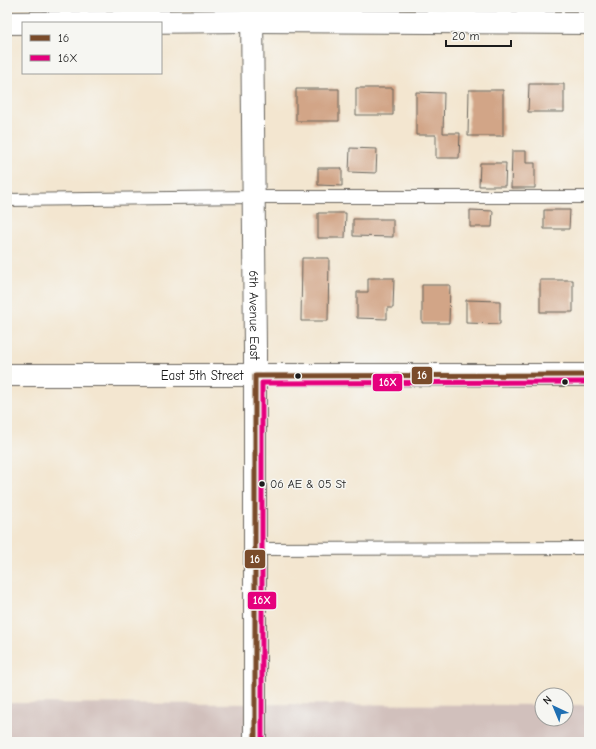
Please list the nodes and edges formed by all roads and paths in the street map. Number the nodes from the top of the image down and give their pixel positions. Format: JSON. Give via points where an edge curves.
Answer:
{"nodes":[{"id":1,"x":252,"y":14,"type":"edge"},
{"id":2,"x":22,"y":22,"type":"edge"},
{"id":3,"x":34,"y":22,"type":"edge"},
{"id":4,"x":7,"y":23,"type":"edge"},
{"id":5,"x":589,"y":23,"type":"edge"},
{"id":6,"x":254,"y":197,"type":"junction"},
{"id":7,"x":589,"y":197,"type":"edge"},
{"id":8,"x":7,"y":200,"type":"edge"},
{"id":9,"x":7,"y":375,"type":"edge"},
{"id":10,"x":589,"y":375,"type":"edge"},
{"id":11,"x":255,"y":376,"type":"junction"},
{"id":12,"x":589,"y":548,"type":"edge"},
{"id":13,"x":255,"y":549,"type":"junction"},
{"id":14,"x":255,"y":742,"type":"edge"}],
"edges":[{"from":1,"to":3,"type":"street"},
{"from":1,"to":5,"type":"street"},
{"from":1,"to":6,"type":"street","name":"6th Avenue East"},
{"from":2,"to":4,"type":"street"},
{"from":6,"to":7,"type":"lane"},
{"from":6,"to":8,"type":"lane"},
{"from":6,"to":11,"type":"street","name":"6th Avenue East"},
{"from":9,"to":11,"type":"street","name":"East 5th Street"},
{"from":10,"to":11,"type":"street","name":"East 5th Street"},
{"from":11,"to":13,"type":"street","name":"6th Avenue East"},
{"from":12,"to":13,"type":"lane"},
{"from":13,"to":14,"type":"street","name":"6th Avenue East"}]}
